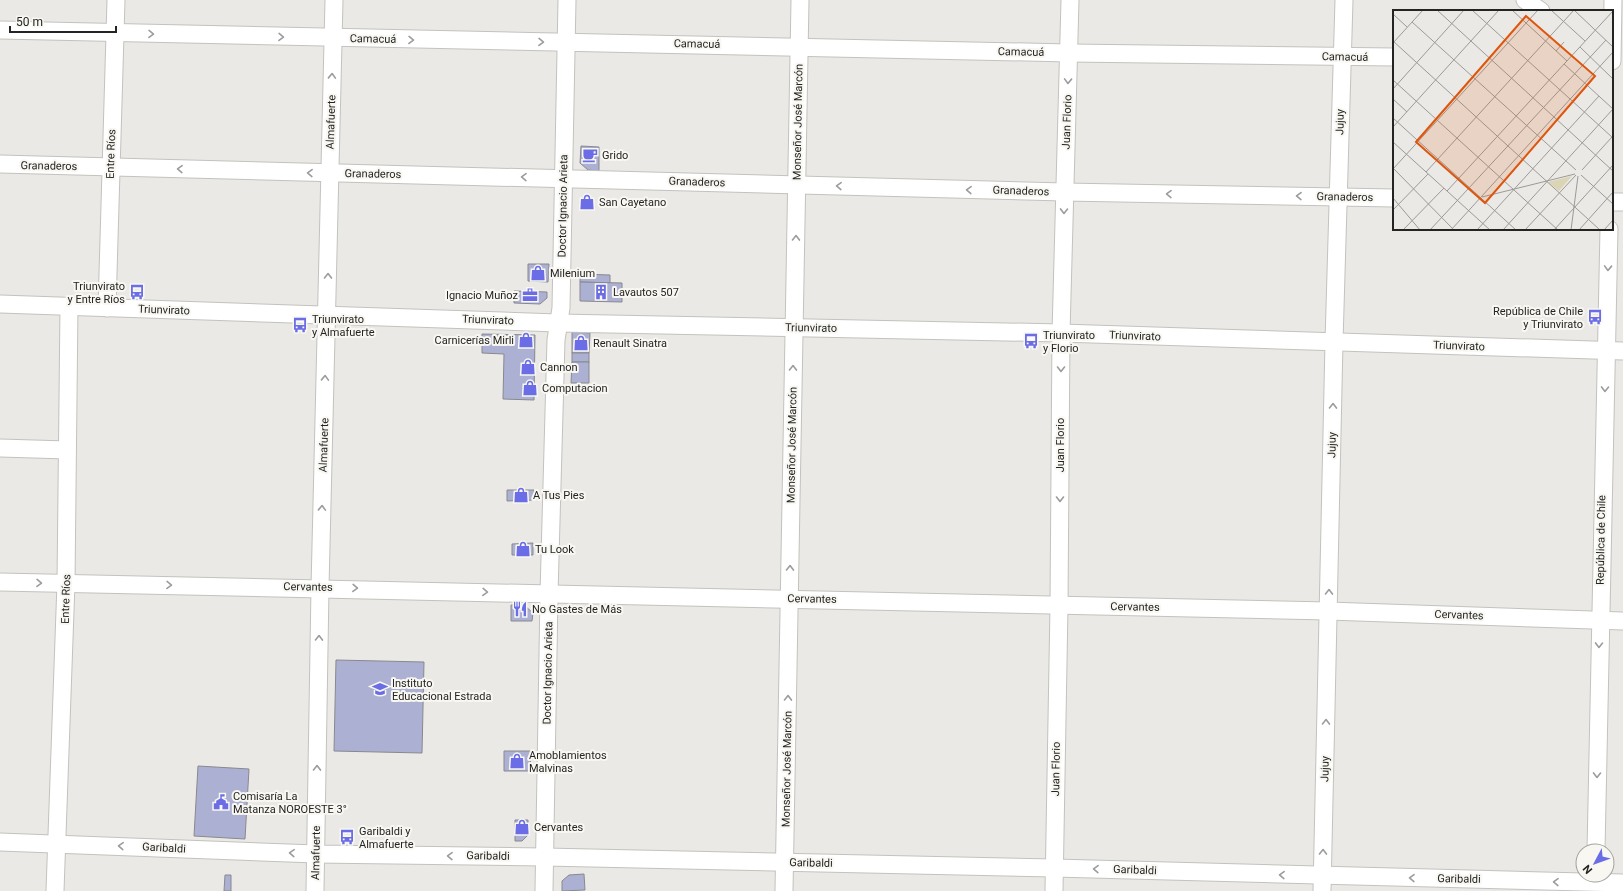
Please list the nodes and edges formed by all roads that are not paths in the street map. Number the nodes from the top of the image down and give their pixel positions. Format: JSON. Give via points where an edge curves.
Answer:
{"nodes":[{"id":1,"x":116,"y":0,"type":"edge"},
{"id":2,"x":334,"y":0,"type":"edge"},
{"id":3,"x":567,"y":0,"type":"edge"},
{"id":4,"x":800,"y":0,"type":"edge"},
{"id":5,"x":1070,"y":0,"type":"edge"},
{"id":6,"x":1344,"y":0,"type":"edge"},
{"id":7,"x":1525,"y":0,"type":"edge"},
{"id":8,"x":1613,"y":0,"type":"edge"},
{"id":9,"x":1540,"y":10,"type":"edge"},
{"id":10,"x":1613,"y":10,"type":"edge"},
{"id":11,"x":0,"y":30,"type":"edge"},
{"id":12,"x":115,"y":33,"type":"junction"},
{"id":13,"x":333,"y":38,"type":"junction"},
{"id":14,"x":566,"y":42,"type":"junction"},
{"id":15,"x":800,"y":46,"type":"junction"},
{"id":16,"x":1069,"y":53,"type":"junction"},
{"id":17,"x":1342,"y":56,"type":"junction"},
{"id":18,"x":1393,"y":58,"type":"edge"},
{"id":19,"x":1613,"y":62,"type":"edge"},
{"id":20,"x":1623,"y":63,"type":"edge"},
{"id":21,"x":0,"y":164,"type":"edge"},
{"id":22,"x":111,"y":167,"type":"junction"},
{"id":23,"x":329,"y":174,"type":"junction"},
{"id":24,"x":563,"y":178,"type":"junction"},
{"id":25,"x":797,"y":184,"type":"junction"},
{"id":26,"x":1064,"y":192,"type":"junction"},
{"id":27,"x":1338,"y":197,"type":"junction"},
{"id":28,"x":1393,"y":198,"type":"edge"},
{"id":29,"x":1609,"y":230,"type":"edge"},
{"id":30,"x":0,"y":304,"type":"edge"},
{"id":31,"x":69,"y":306,"type":"junction"},
{"id":32,"x":107,"y":308,"type":"junction"},
{"id":33,"x":327,"y":315,"type":"junction"},
{"id":34,"x":558,"y":323,"type":"junction"},
{"id":35,"x":794,"y":328,"type":"junction"},
{"id":36,"x":1061,"y":333,"type":"junction"},
{"id":37,"x":1334,"y":342,"type":"junction"},
{"id":38,"x":1606,"y":350,"type":"junction"},
{"id":39,"x":1623,"y":351,"type":"edge"},
{"id":40,"x":0,"y":448,"type":"edge"},
{"id":41,"x":68,"y":450,"type":"junction"},
{"id":42,"x":0,"y":582,"type":"edge"},
{"id":43,"x":66,"y":583,"type":"junction"},
{"id":44,"x":320,"y":588,"type":"junction"},
{"id":45,"x":549,"y":594,"type":"junction"},
{"id":46,"x":790,"y":599,"type":"junction"},
{"id":47,"x":1059,"y":606,"type":"junction"},
{"id":48,"x":1328,"y":611,"type":"junction"},
{"id":49,"x":1600,"y":620,"type":"junction"},
{"id":50,"x":1623,"y":621,"type":"edge"},
{"id":51,"x":0,"y":842,"type":"edge"},
{"id":52,"x":56,"y":843,"type":"junction"},
{"id":53,"x":1596,"y":843,"type":"edge"},
{"id":54,"x":316,"y":854,"type":"junction"},
{"id":55,"x":545,"y":857,"type":"junction"},
{"id":56,"x":785,"y":862,"type":"junction"},
{"id":57,"x":1054,"y":868,"type":"junction"},
{"id":58,"x":1322,"y":883,"type":"edge"},
{"id":59,"x":1575,"y":883,"type":"edge"},
{"id":60,"x":55,"y":891,"type":"edge"},
{"id":61,"x":315,"y":891,"type":"edge"},
{"id":62,"x":544,"y":891,"type":"edge"},
{"id":63,"x":784,"y":891,"type":"edge"},
{"id":64,"x":1054,"y":891,"type":"edge"}],
"edges":[{"from":1,"to":12,"type":"street","name":"Entre Ríos"},
{"from":2,"to":13,"type":"street","name":"Almafuerte"},
{"from":3,"to":14,"type":"street","name":"Doctor Ignacio Arieta"},
{"from":4,"to":15,"type":"street","name":"Monseñor José Marcón"},
{"from":5,"to":16,"type":"street","name":"Juan Florio"},
{"from":6,"to":17,"type":"street","name":"Jujuy"},
{"from":7,"to":9,"type":"street"},
{"from":8,"to":10,"type":"street"},
{"from":11,"to":12,"type":"street","name":"Camacuá"},
{"from":12,"to":13,"type":"street","name":"Camacuá","one_way":true},
{"from":12,"to":22,"type":"street","name":"Entre Ríos"},
{"from":13,"to":14,"type":"street","name":"Camacuá","one_way":true},
{"from":23,"to":13,"type":"street","name":"Almafuerte","one_way":true},
{"from":14,"to":15,"type":"street","name":"Camacuá"},
{"from":14,"to":24,"type":"street","name":"Doctor Ignacio Arieta"},
{"from":15,"to":16,"type":"street","name":"Camacuá"},
{"from":15,"to":25,"type":"street","name":"Monseñor José Marcón"},
{"from":16,"to":17,"type":"street","name":"Camacuá"},
{"from":16,"to":26,"type":"street","name":"Juan Florio","one_way":true},
{"from":17,"to":18,"type":"street","name":"Camacuá"},
{"from":17,"to":27,"type":"street","name":"Jujuy"},
{"from":19,"to":20,"type":"street"},
{"from":21,"to":22,"type":"street","name":"Granaderos"},
{"from":23,"to":22,"type":"street","name":"Granaderos","one_way":true},
{"from":22,"to":32,"type":"street","name":"Entre Ríos"},
{"from":24,"to":23,"type":"street","name":"Granaderos","one_way":true},
{"from":33,"to":23,"type":"street","name":"Almafuerte","one_way":true},
{"from":24,"to":25,"type":"street","name":"Granaderos"},
{"from":24,"to":34,"type":"street","name":"Doctor Ignacio Arieta","via":[[561,308]]},
{"from":26,"to":25,"type":"street","name":"Granaderos","one_way":true},
{"from":35,"to":25,"type":"street","name":"Monseñor José Marcón","one_way":true},
{"from":27,"to":26,"type":"street","name":"Granaderos","one_way":true},
{"from":26,"to":36,"type":"street","name":"Juan Florio","one_way":true},
{"from":27,"to":28,"type":"street","name":"Granaderos"},
{"from":27,"to":37,"type":"street","name":"Jujuy"},
{"from":29,"to":38,"type":"street","name":"República de Chile","one_way":true},
{"from":30,"to":31,"type":"street","name":"Triunvirato"},
{"from":31,"to":32,"type":"street","name":"Triunvirato"},
{"from":31,"to":41,"type":"street","name":"Entre Ríos"},
{"from":32,"to":33,"type":"street","name":"Triunvirato"},
{"from":33,"to":34,"type":"street","name":"Triunvirato"},
{"from":44,"to":33,"type":"street","name":"Almafuerte","one_way":true},
{"from":34,"to":35,"type":"street","name":"Triunvirato"},
{"from":34,"to":45,"type":"street","name":"Doctor Ignacio Arieta"},
{"from":35,"to":36,"type":"street","name":"Triunvirato"},
{"from":46,"to":35,"type":"street","name":"Monseñor José Marcón","one_way":true},
{"from":36,"to":37,"type":"street","name":"Triunvirato"},
{"from":36,"to":47,"type":"street","name":"Juan Florio","one_way":true},
{"from":37,"to":38,"type":"street","name":"Triunvirato"},
{"from":48,"to":37,"type":"street","name":"Jujuy","one_way":true},
{"from":38,"to":39,"type":"street","name":"Triunvirato"},
{"from":38,"to":49,"type":"street","name":"República de Chile","one_way":true},
{"from":40,"to":41,"type":"street"},
{"from":41,"to":43,"type":"street","name":"Entre Ríos"},
{"from":42,"to":43,"type":"street","name":"Cervantes","one_way":true},
{"from":43,"to":44,"type":"street","name":"Cervantes","one_way":true},
{"from":43,"to":52,"type":"street","name":"Entre Ríos"},
{"from":44,"to":45,"type":"street","name":"Cervantes","one_way":true},
{"from":54,"to":44,"type":"street","name":"Almafuerte","one_way":true},
{"from":45,"to":46,"type":"street","name":"Cervantes"},
{"from":45,"to":55,"type":"street","name":"Doctor Ignacio Arieta"},
{"from":46,"to":47,"type":"street","name":"Cervantes"},
{"from":56,"to":46,"type":"street","name":"Monseñor José Marcón","one_way":true},
{"from":47,"to":48,"type":"street","name":"Cervantes"},
{"from":47,"to":57,"type":"street","name":"Juan Florio"},
{"from":48,"to":49,"type":"street","name":"Cervantes"},
{"from":58,"to":48,"type":"street","name":"Jujuy","one_way":true},
{"from":49,"to":50,"type":"street","name":"Cervantes"},
{"from":49,"to":53,"type":"street","name":"República de Chile","one_way":true},
{"from":51,"to":52,"type":"street","name":"Garibaldi"},
{"from":54,"to":52,"type":"street","name":"Garibaldi","one_way":true},
{"from":52,"to":60,"type":"street","name":"Entre Ríos"},
{"from":55,"to":54,"type":"street","name":"Garibaldi","one_way":true},
{"from":54,"to":61,"type":"street","name":"Almafuerte"},
{"from":55,"to":56,"type":"street","name":"Garibaldi"},
{"from":55,"to":62,"type":"street","name":"Doctor Ignacio Arieta"},
{"from":56,"to":57,"type":"street","name":"Garibaldi"},
{"from":56,"to":63,"type":"street","name":"Monseñor José Marcón"},
{"from":58,"to":57,"type":"street","name":"Garibaldi","one_way":true},
{"from":57,"to":64,"type":"street","name":"Juan Florio"},
{"from":59,"to":58,"type":"street","name":"Garibaldi","one_way":true}]}
